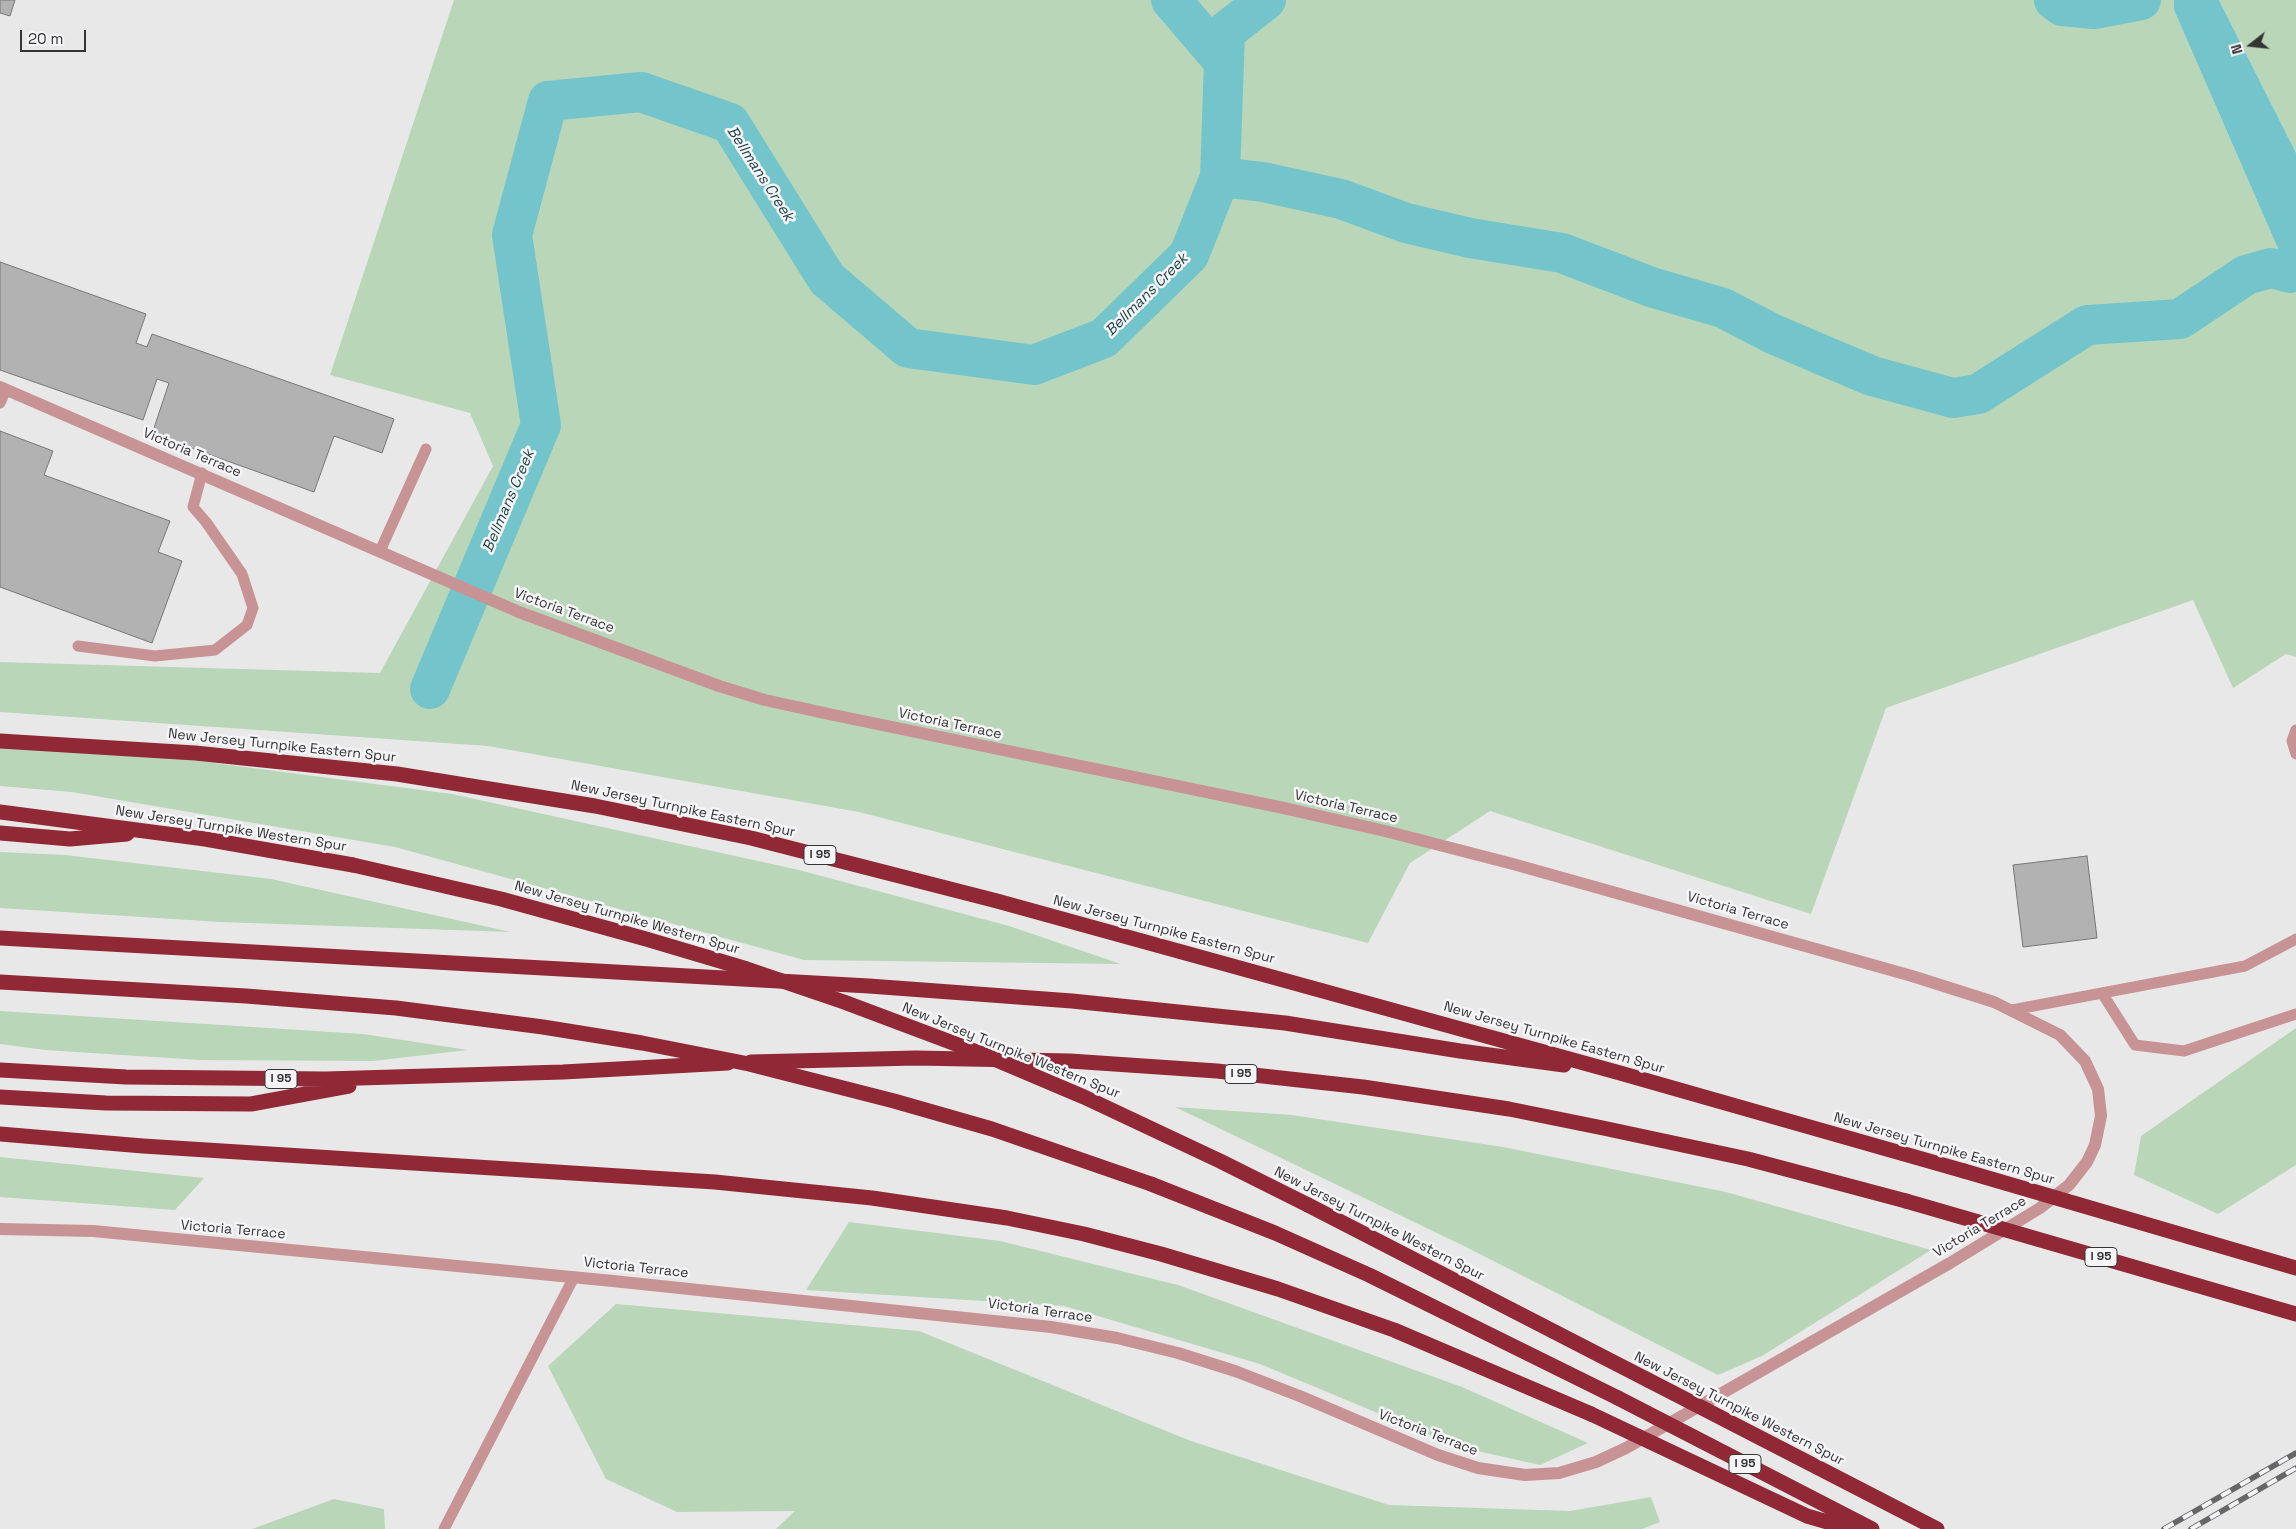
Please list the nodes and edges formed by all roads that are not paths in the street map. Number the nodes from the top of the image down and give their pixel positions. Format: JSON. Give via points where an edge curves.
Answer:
{"nodes":[{"id":1,"x":3,"y":389,"type":"edge"},
{"id":2,"x":0,"y":403,"type":"edge"},
{"id":3,"x":426,"y":449,"type":"dead end"},
{"id":4,"x":202,"y":473,"type":"junction"},
{"id":5,"x":380,"y":551,"type":"junction"},
{"id":6,"x":78,"y":646,"type":"dead end"},
{"id":7,"x":2296,"y":730,"type":"edge"},
{"id":8,"x":0,"y":741,"type":"edge"},
{"id":9,"x":2296,"y":754,"type":"edge"},
{"id":10,"x":0,"y":812,"type":"edge"},
{"id":11,"x":154,"y":832,"type":"junction"},
{"id":12,"x":0,"y":833,"type":"edge"},
{"id":13,"x":0,"y":938,"type":"edge"},
{"id":14,"x":2296,"y":939,"type":"edge"},
{"id":15,"x":0,"y":982,"type":"edge"},
{"id":16,"x":2102,"y":993,"type":"junction"},
{"id":17,"x":2012,"y":1010,"type":"junction"},
{"id":18,"x":2296,"y":1014,"type":"edge"},
{"id":19,"x":0,"y":1070,"type":"edge"},
{"id":20,"x":1620,"y":1073,"type":"junction"},
{"id":21,"x":399,"y":1077,"type":"junction"},
{"id":22,"x":0,"y":1098,"type":"edge"},
{"id":23,"x":0,"y":1134,"type":"edge"},
{"id":24,"x":0,"y":1229,"type":"edge"},
{"id":25,"x":2296,"y":1268,"type":"edge"},
{"id":26,"x":574,"y":1277,"type":"junction"},
{"id":27,"x":2296,"y":1314,"type":"edge"},
{"id":28,"x":444,"y":1529,"type":"edge"},
{"id":29,"x":1850,"y":1529,"type":"edge"},
{"id":30,"x":1872,"y":1529,"type":"edge"},
{"id":31,"x":1937,"y":1529,"type":"edge"}],
"edges":[{"from":1,"to":2,"type":"lane"},
{"from":1,"to":4,"type":"street","name":"Victoria Terrace"},
{"from":3,"to":5,"type":"lane"},
{"from":4,"to":5,"type":"street","name":"Victoria Terrace"},
{"from":4,"to":6,"type":"lane","via":[[194,507],[242,574],[253,608],[247,625],[215,650],[155,656]]},
{"from":5,"to":17,"type":"street","name":"Victoria Terrace","via":[[519,612],[765,700],[1385,831],[1903,973]]},
{"from":7,"to":9,"type":"lane","via":[[2292,741]]},
{"from":8,"to":20,"type":"highway","name":"New Jersey Turnpike Eastern Spur","number":"I 95","via":[[170,751],[397,774],[653,817],[789,847],[997,901]]},
{"from":10,"to":11,"type":"highway","name":"New Jersey Turnpike Western Spur","number":"I 95"},
{"from":11,"to":12,"type":"highway","via":[[70,839]]},
{"from":11,"to":31,"type":"highway","name":"New Jersey Turnpike Western Spur","number":"I 95","bridge":true,"via":[[353,865],[618,930],[836,1000],[977,1052],[1075,1093],[1220,1161]]},
{"from":13,"to":20,"type":"highway","via":[[1063,1000],[1285,1023],[1460,1052]]},
{"from":14,"to":16,"type":"lane","via":[[2245,966]]},
{"from":15,"to":30,"type":"highway","number":"I 95","bridge":true,"via":[[396,1008],[526,1024],[749,1064],[992,1129],[1151,1184],[1275,1233],[1369,1275]]},
{"from":16,"to":17,"type":"lane"},
{"from":16,"to":18,"type":"lane","via":[[2136,1045],[2184,1051]]},
{"from":17,"to":26,"type":"street","name":"Victoria Terrace","via":[[2060,1035],[2085,1060],[2098,1089],[2101,1116],[2095,1145],[2087,1162],[2069,1185],[2040,1208],[1950,1263],[1635,1444],[1596,1462],[1559,1472],[1525,1475],[1478,1468],[1438,1455],[1235,1371],[1117,1338],[980,1318]]},
{"from":19,"to":21,"type":"highway","number":"I 95","via":[[187,1078]]},
{"from":20,"to":25,"type":"highway","name":"New Jersey Turnpike Eastern Spur","number":"I 95","bridge":true},
{"from":21,"to":22,"type":"highway","via":[[251,1104]]},
{"from":21,"to":27,"type":"highway","number":"I 95","bridge":true,"via":[[868,1059],[1061,1061],[1175,1068],[1380,1089],[1509,1109],[1748,1159],[1906,1201]]},
{"from":23,"to":29,"type":"highway","bridge":true,"via":[[762,1186],[927,1206],[1084,1234],[1278,1289],[1394,1330],[1591,1414],[1807,1516]]},
{"from":24,"to":26,"type":"street","name":"Victoria Terrace","via":[[93,1231]]},
{"from":26,"to":28,"type":"lane"}]}
